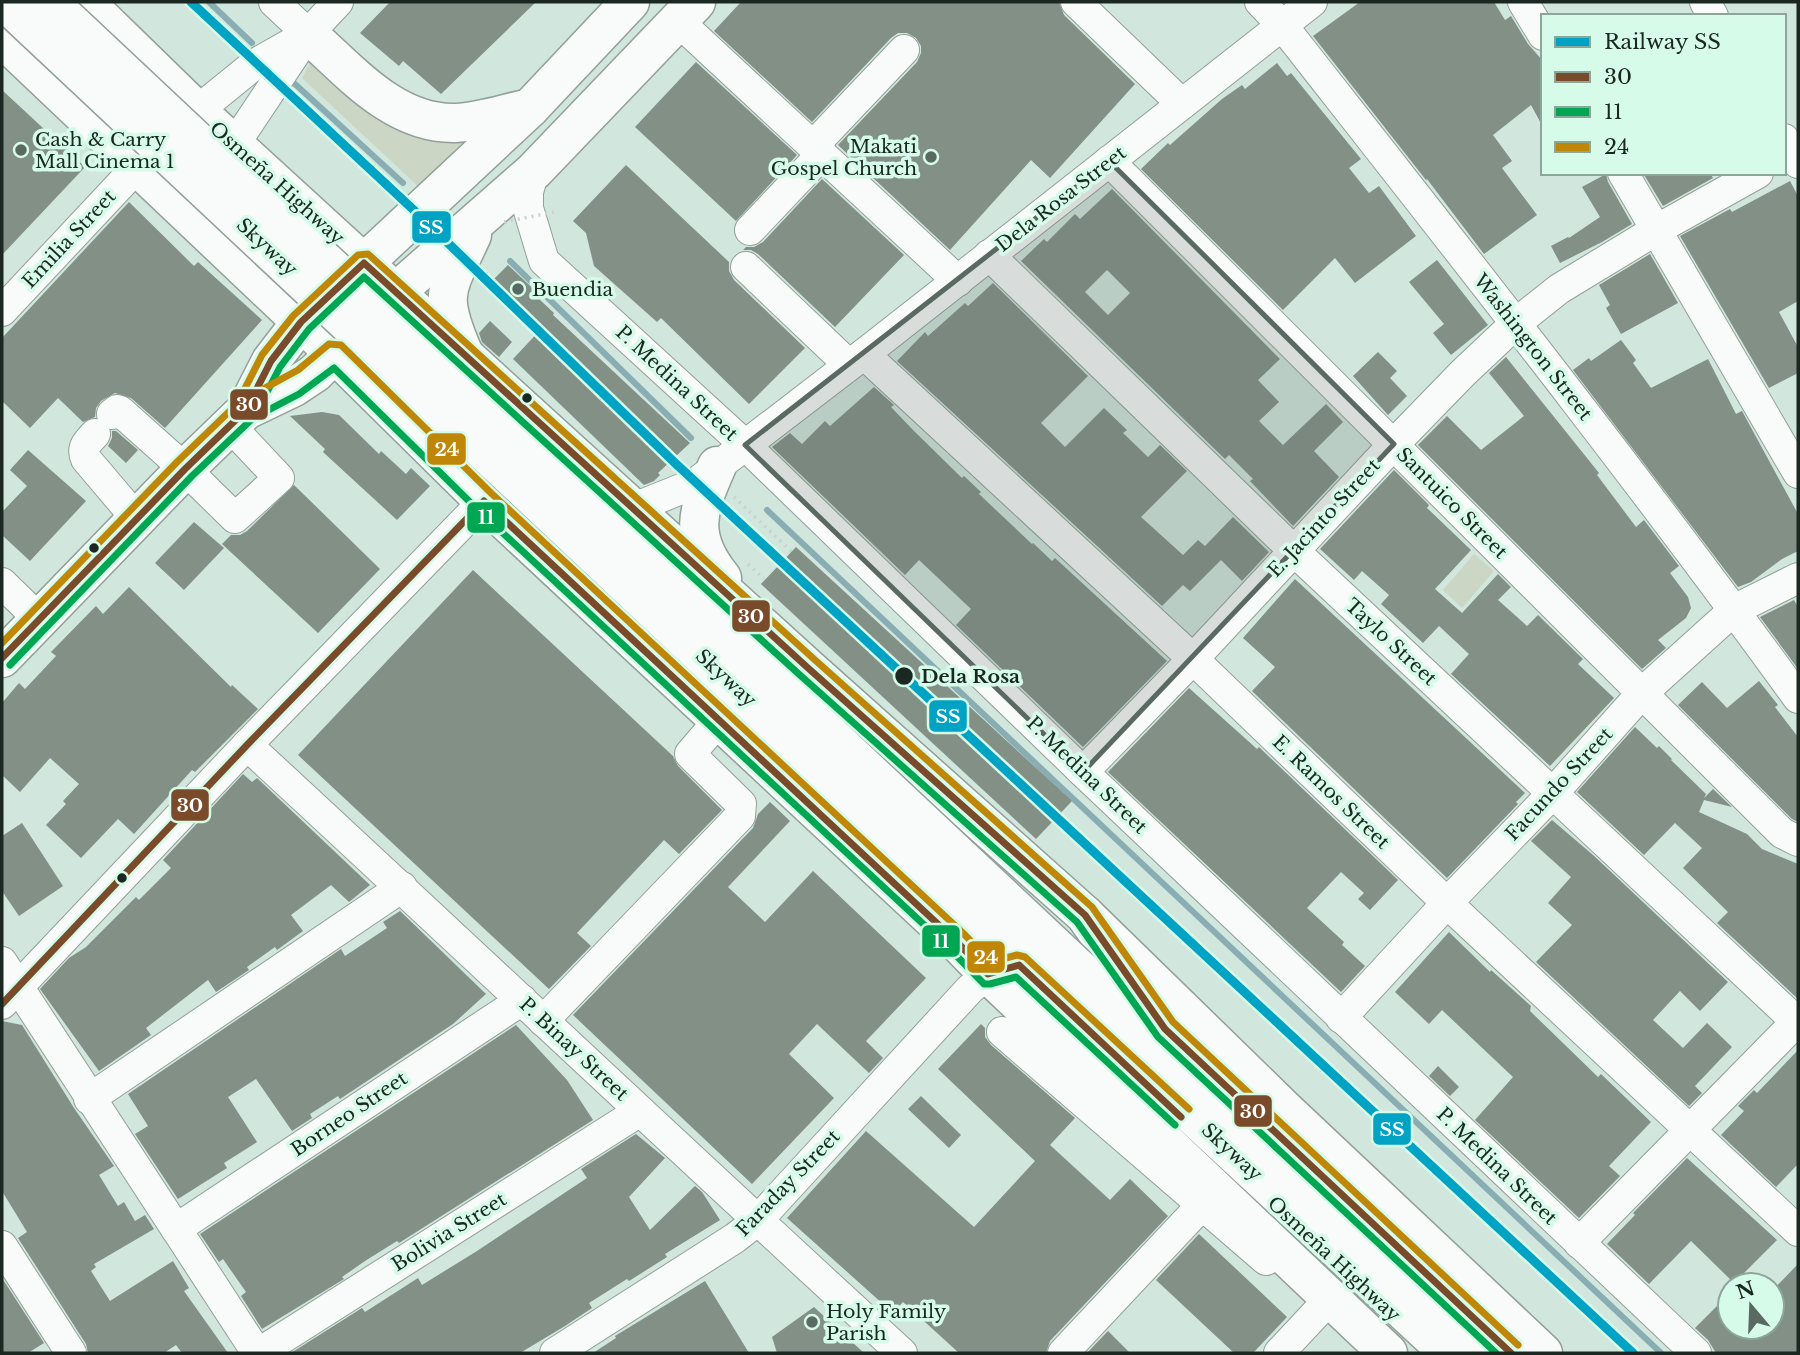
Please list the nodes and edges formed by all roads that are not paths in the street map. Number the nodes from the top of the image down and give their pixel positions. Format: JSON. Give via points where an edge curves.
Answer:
{"nodes":[{"id":1,"x":5,"y":2,"type":"edge"},
{"id":2,"x":50,"y":2,"type":"edge"},
{"id":3,"x":85,"y":2,"type":"edge"},
{"id":4,"x":274,"y":2,"type":"edge"},
{"id":5,"x":338,"y":2,"type":"edge"},
{"id":6,"x":630,"y":2,"type":"edge"},
{"id":7,"x":1076,"y":2,"type":"edge"},
{"id":8,"x":1260,"y":2,"type":"edge"},
{"id":9,"x":1312,"y":2,"type":"edge"},
{"id":10,"x":1523,"y":2,"type":"edge"},
{"id":11,"x":687,"y":11,"type":"edge"},
{"id":12,"x":1282,"y":24,"type":"junction"},
{"id":13,"x":1541,"y":32,"type":"edge"},
{"id":14,"x":308,"y":34,"type":"junction"},
{"id":15,"x":2,"y":38,"type":"edge"},
{"id":16,"x":904,"y":50,"type":"dead end"},
{"id":17,"x":1182,"y":104,"type":"junction"},
{"id":18,"x":530,"y":108,"type":"junction"},
{"id":19,"x":197,"y":111,"type":"junction"},
{"id":20,"x":234,"y":145,"type":"junction"},
{"id":21,"x":817,"y":150,"type":"junction"},
{"id":22,"x":1109,"y":161,"type":"junction"},
{"id":23,"x":137,"y":167,"type":"junction"},
{"id":24,"x":534,"y":171,"type":"junction"},
{"id":25,"x":1624,"y":175,"type":"edge"},
{"id":26,"x":1754,"y":175,"type":"edge"},
{"id":27,"x":176,"y":204,"type":"junction"},
{"id":28,"x":490,"y":223,"type":"junction"},
{"id":29,"x":750,"y":230,"type":"dead end"},
{"id":30,"x":1656,"y":230,"type":"junction"},
{"id":31,"x":989,"y":255,"type":"junction"},
{"id":32,"x":364,"y":262,"type":"junction"},
{"id":33,"x":746,"y":267,"type":"dead end"},
{"id":34,"x":958,"y":281,"type":"junction"},
{"id":35,"x":396,"y":292,"type":"junction"},
{"id":36,"x":2,"y":311,"type":"edge"},
{"id":37,"x":301,"y":322,"type":"junction"},
{"id":38,"x":1516,"y":324,"type":"junction"},
{"id":39,"x":334,"y":353,"type":"junction"},
{"id":40,"x":465,"y":356,"type":"junction"},
{"id":41,"x":856,"y":360,"type":"junction"},
{"id":42,"x":238,"y":418,"type":"junction"},
{"id":43,"x":1394,"y":444,"type":"junction"},
{"id":44,"x":725,"y":462,"type":"junction"},
{"id":45,"x":185,"y":469,"type":"junction"},
{"id":46,"x":1798,"y":473,"type":"edge"},
{"id":47,"x":484,"y":501,"type":"junction"},
{"id":48,"x":634,"y":508,"type":"junction"},
{"id":49,"x":136,"y":518,"type":"junction"},
{"id":50,"x":1293,"y":550,"type":"junction"},
{"id":51,"x":1798,"y":578,"type":"edge"},
{"id":52,"x":2,"y":583,"type":"edge"},
{"id":53,"x":1734,"y":610,"type":"junction"},
{"id":54,"x":749,"y":612,"type":"junction"},
{"id":55,"x":39,"y":619,"type":"junction"},
{"id":56,"x":2,"y":656,"type":"edge"},
{"id":57,"x":1193,"y":659,"type":"junction"},
{"id":58,"x":1643,"y":693,"type":"junction"},
{"id":59,"x":1798,"y":698,"type":"edge"},
{"id":60,"x":719,"y":720,"type":"junction"},
{"id":61,"x":247,"y":745,"type":"junction"},
{"id":62,"x":1083,"y":772,"type":"junction"},
{"id":63,"x":895,"y":788,"type":"dead end"},
{"id":64,"x":1553,"y":793,"type":"junction"},
{"id":65,"x":862,"y":820,"type":"dead end"},
{"id":66,"x":1798,"y":841,"type":"edge"},
{"id":67,"x":402,"y":887,"type":"junction"},
{"id":68,"x":1447,"y":903,"type":"junction"},
{"id":69,"x":1086,"y":915,"type":"junction"},
{"id":70,"x":2,"y":962,"type":"edge"},
{"id":71,"x":1004,"y":970,"type":"junction"},
{"id":72,"x":10,"y":996,"type":"edge"},
{"id":73,"x":522,"y":1000,"type":"junction"},
{"id":74,"x":1341,"y":1018,"type":"junction"},
{"id":75,"x":543,"y":1021,"type":"junction"},
{"id":76,"x":1798,"y":1022,"type":"edge"},
{"id":77,"x":1165,"y":1029,"type":"junction"},
{"id":78,"x":1002,"y":1032,"type":"dead end"},
{"id":79,"x":89,"y":1099,"type":"junction"},
{"id":80,"x":640,"y":1111,"type":"junction"},
{"id":81,"x":1691,"y":1130,"type":"junction"},
{"id":82,"x":1203,"y":1193,"type":"junction"},
{"id":83,"x":757,"y":1221,"type":"junction"},
{"id":84,"x":176,"y":1229,"type":"junction"},
{"id":85,"x":1798,"y":1231,"type":"edge"},
{"id":86,"x":1578,"y":1243,"type":"junction"},
{"id":87,"x":2,"y":1246,"type":"edge"},
{"id":88,"x":1322,"y":1307,"type":"junction"},
{"id":89,"x":71,"y":1353,"type":"edge"},
{"id":90,"x":258,"y":1353,"type":"edge"},
{"id":91,"x":555,"y":1353,"type":"edge"},
{"id":92,"x":902,"y":1353,"type":"edge"},
{"id":93,"x":1063,"y":1353,"type":"edge"},
{"id":94,"x":1279,"y":1353,"type":"edge"},
{"id":95,"x":1371,"y":1353,"type":"edge"},
{"id":96,"x":1388,"y":1353,"type":"edge"},
{"id":97,"x":1434,"y":1353,"type":"edge"},
{"id":98,"x":1449,"y":1353,"type":"edge"},
{"id":99,"x":1492,"y":1353,"type":"edge"},
{"id":100,"x":1511,"y":1353,"type":"edge"},
{"id":101,"x":1543,"y":1353,"type":"edge"},
{"id":102,"x":1696,"y":1353,"type":"edge"}],
"edges":[{"from":1,"to":98,"type":"main road","name":"Skyway","bridge":true},
{"from":2,"to":99,"type":"main road","name":"Skyway","bridge":true},
{"from":3,"to":19,"type":"main road","name":"Osmeña Highway"},
{"from":4,"to":14,"type":"street"},
{"from":5,"to":14,"type":"street"},
{"from":6,"to":18,"type":"main road"},
{"from":7,"to":17,"type":"street"},
{"from":8,"to":12,"type":"street","name":"Washington Street"},
{"from":9,"to":12,"type":"street","name":"Dela Rosa Street"},
{"from":10,"to":13,"type":"street"},
{"from":11,"to":21,"type":"street"},
{"from":11,"to":24,"type":"main road"},
{"from":12,"to":17,"type":"street","name":"Dela Rosa Street"},
{"from":12,"to":38,"type":"street","name":"Washington Street"},
{"from":14,"to":18,"type":"main road","via":[[381,99],[425,120],[457,123]]},
{"from":14,"to":19,"type":"street","name":"Emilia Street","via":[[255,64]]},
{"from":14,"to":20,"type":"street"},
{"from":15,"to":23,"type":"main road","name":"Osmeña Highway"},
{"from":16,"to":21,"type":"street"},
{"from":17,"to":22,"type":"street","name":"Dela Rosa Street"},
{"from":18,"to":32,"type":"main road"},
{"from":19,"to":20,"type":"main road","name":"Osmeña Highway"},
{"from":19,"to":23,"type":"street","name":"Emilia Street"},
{"from":20,"to":27,"type":"street"},
{"from":20,"to":32,"type":"main road","name":"Osmeña Highway"},
{"from":21,"to":29,"type":"street"},
{"from":21,"to":34,"type":"street"},
{"from":22,"to":31,"type":"street","name":"Dela Rosa Street"},
{"from":22,"to":43,"type":"street","name":"Santuico Street"},
{"from":23,"to":27,"type":"main road","name":"Osmeña Highway"},
{"from":23,"to":36,"type":"street","name":"Emilia Street"},
{"from":24,"to":28,"type":"main road"},
{"from":24,"to":44,"type":"street","name":"P. Medina Street","via":[[528,208],[544,261]]},
{"from":25,"to":30,"type":"street"},
{"from":26,"to":30,"type":"street","name":"E. Jacinto Street"},
{"from":27,"to":37,"type":"main road","name":"Osmeña Highway"},
{"from":28,"to":35,"type":"main road"},
{"from":28,"to":40,"type":"main road","via":[[451,276],[446,298]]},
{"from":30,"to":38,"type":"street","name":"E. Jacinto Street","via":[[1559,289]]},
{"from":30,"to":46,"type":"street"},
{"from":31,"to":34,"type":"street","name":"Dela Rosa Street"},
{"from":31,"to":50,"type":"street","name":"Taylo Street"},
{"from":32,"to":35,"type":"main road","name":"Osmeña Highway"},
{"from":32,"to":37,"type":"main road"},
{"from":33,"to":41,"type":"street","name":"E. Ramos Street"},
{"from":34,"to":41,"type":"street","name":"Dela Rosa Street"},
{"from":35,"to":39,"type":"main road"},
{"from":35,"to":40,"type":"main road","name":"Osmeña Highway"},
{"from":37,"to":39,"type":"main road","name":"Osmeña Highway"},
{"from":37,"to":42,"type":"main road","via":[[271,361]]},
{"from":38,"to":43,"type":"street","name":"E. Jacinto Street"},
{"from":38,"to":53,"type":"street","name":"Washington Street"},
{"from":39,"to":42,"type":"main road","via":[[315,373]]},
{"from":39,"to":47,"type":"main road","name":"Osmeña Highway"},
{"from":40,"to":48,"type":"main road","name":"Osmeña Highway"},
{"from":41,"to":44,"type":"street","name":"Dela Rosa Street"},
{"from":41,"to":57,"type":"street","name":"E. Ramos Street"},
{"from":42,"to":45,"type":"main road"},
{"from":42,"to":45,"type":"street","via":[[278,476],[270,487],[233,519]]},
{"from":43,"to":50,"type":"street","name":"E. Jacinto Street"},
{"from":43,"to":58,"type":"street","name":"Santuico Street"},
{"from":44,"to":48,"type":"street","name":"Dela Rosa Street","via":[[696,483]]},
{"from":44,"to":54,"type":"main road","via":[[701,503],[702,543],[710,564]]},
{"from":44,"to":62,"type":"street","name":"P. Medina Street"},
{"from":45,"to":49,"type":"main road"},
{"from":45,"to":49,"type":"street","via":[[120,411],[103,424],[83,452]]},
{"from":47,"to":60,"type":"main road","name":"Osmeña Highway"},
{"from":47,"to":61,"type":"street"},
{"from":48,"to":54,"type":"main road","name":"Osmeña Highway"},
{"from":49,"to":55,"type":"main road"},
{"from":50,"to":57,"type":"street","name":"E. Jacinto Street"},
{"from":50,"to":64,"type":"street","name":"Taylo Street"},
{"from":51,"to":53,"type":"street","name":"Facundo Street"},
{"from":52,"to":55,"type":"street"},
{"from":53,"to":58,"type":"street","name":"Facundo Street"},
{"from":53,"to":59,"type":"street","name":"Washington Street"},
{"from":54,"to":69,"type":"main road","name":"Osmeña Highway"},
{"from":55,"to":56,"type":"main road"},
{"from":57,"to":62,"type":"street","name":"E. Jacinto Street"},
{"from":57,"to":68,"type":"street","name":"E. Ramos Street"},
{"from":58,"to":64,"type":"street","name":"Facundo Street"},
{"from":58,"to":66,"type":"street","name":"Santuico Street","via":[[1782,833]]},
{"from":60,"to":71,"type":"main road","name":"Osmeña Highway"},
{"from":60,"to":75,"type":"street","via":[[690,754],[741,804],[740,817]]},
{"from":61,"to":67,"type":"street","name":"P. Binay Street","via":[[335,809]]},
{"from":61,"to":72,"type":"street"},
{"from":62,"to":74,"type":"street","name":"P. Medina Street"},
{"from":63,"to":77,"type":"main road","name":"Osmeña Highway","via":[[1020,905]]},
{"from":64,"to":68,"type":"street","name":"Facundo Street"},
{"from":64,"to":76,"type":"street","name":"Taylo Street"},
{"from":65,"to":71,"type":"main road","name":"Osmeña Highway"},
{"from":67,"to":73,"type":"street","name":"P. Binay Street"},
{"from":67,"to":79,"type":"street"},
{"from":68,"to":74,"type":"street","name":"Facundo Street"},
{"from":68,"to":81,"type":"street","name":"E. Ramos Street"},
{"from":69,"to":77,"type":"main road","name":"Osmeña Highway"},
{"from":69,"to":101,"type":"main road"},
{"from":70,"to":72,"type":"street"},
{"from":71,"to":82,"type":"main road","via":[[1021,988],[1046,1031]]},
{"from":71,"to":83,"type":"street","name":"Faraday Street","via":[[970,989]]},
{"from":71,"to":97,"type":"main road","name":"Osmeña Highway"},
{"from":72,"to":79,"type":"street"},
{"from":73,"to":75,"type":"street","name":"P. Binay Street"},
{"from":73,"to":84,"type":"street","name":"Borneo Street"},
{"from":74,"to":86,"type":"street","name":"P. Medina Street"},
{"from":75,"to":80,"type":"street","name":"P. Binay Street"},
{"from":76,"to":81,"type":"street"},
{"from":77,"to":100,"type":"main road","name":"Osmeña Highway"},
{"from":78,"to":82,"type":"street"},
{"from":79,"to":84,"type":"street"},
{"from":80,"to":83,"type":"street","name":"P. Binay Street"},
{"from":80,"to":90,"type":"street","name":"Bolivia Street"},
{"from":81,"to":85,"type":"street","name":"E. Ramos Street"},
{"from":81,"to":86,"type":"street"},
{"from":82,"to":88,"type":"street"},
{"from":82,"to":93,"type":"street"},
{"from":82,"to":96,"type":"main road"},
{"from":83,"to":91,"type":"street","name":"Faraday Street"},
{"from":83,"to":92,"type":"street","name":"P. Binay Street"},
{"from":84,"to":90,"type":"street"},
{"from":86,"to":102,"type":"street","name":"P. Medina Street"},
{"from":87,"to":89,"type":"street"},
{"from":88,"to":94,"type":"street"},
{"from":88,"to":95,"type":"street"}]}
